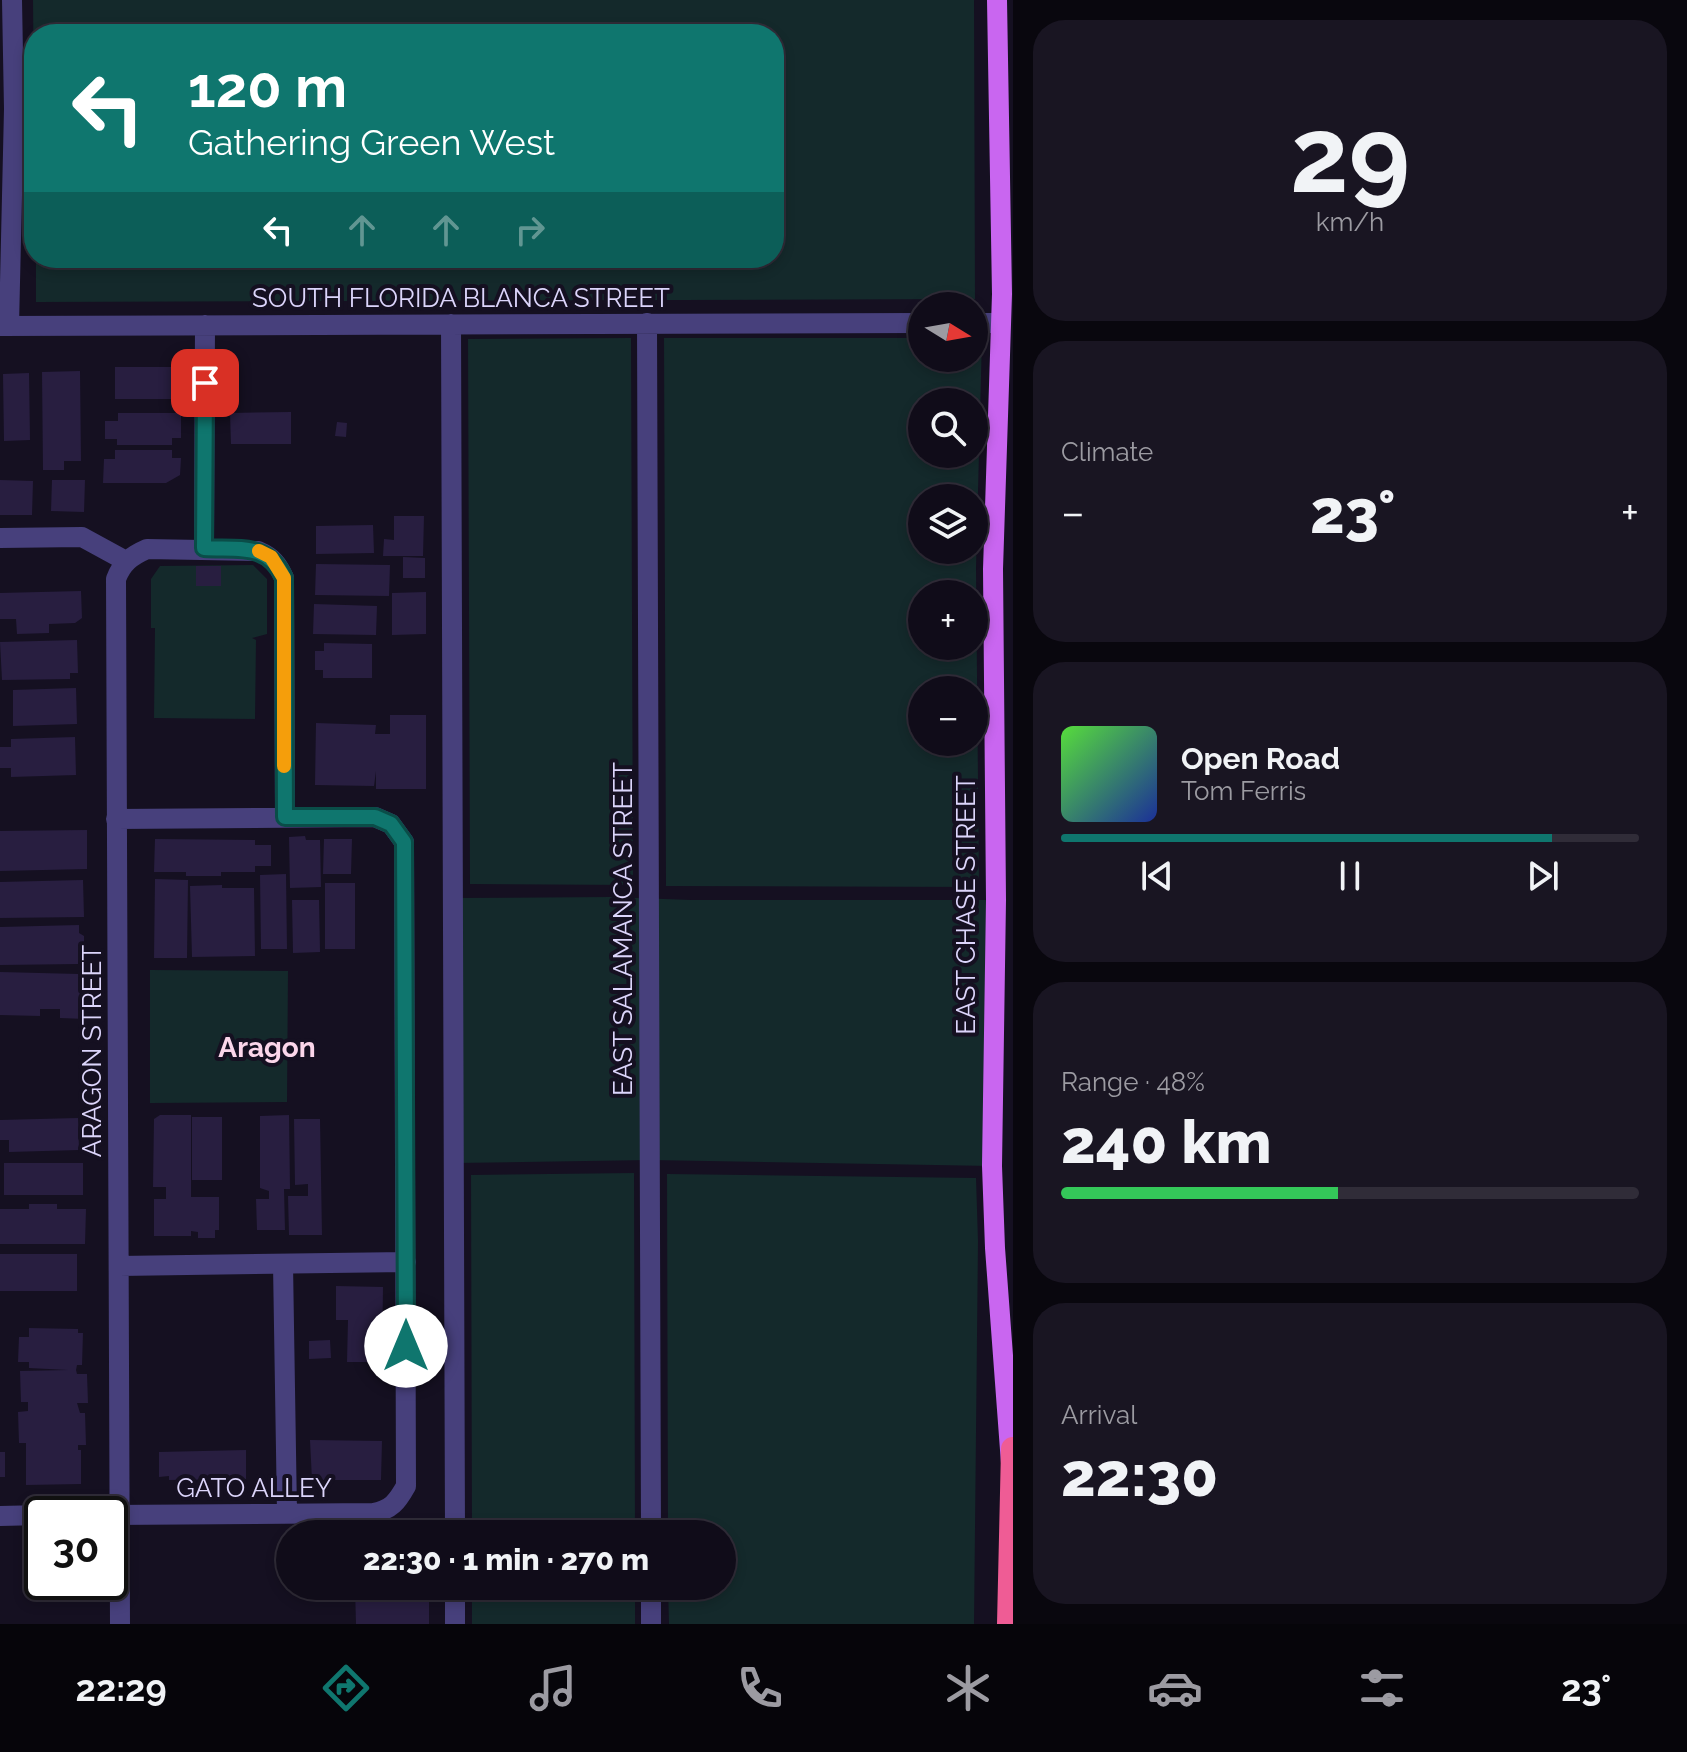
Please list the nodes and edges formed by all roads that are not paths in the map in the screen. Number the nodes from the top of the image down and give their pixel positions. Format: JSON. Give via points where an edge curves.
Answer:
{"nodes":[{"id":1,"x":12,"y":0,"type":"edge"},
{"id":2,"x":997,"y":0,"type":"edge"},
{"id":3,"x":647,"y":323,"type":"junction"},
{"id":4,"x":908,"y":323,"type":"edge"},
{"id":5,"x":988,"y":323,"type":"edge"},
{"id":6,"x":1000,"y":323,"type":"junction"},
{"id":7,"x":451,"y":324,"type":"junction"},
{"id":8,"x":205,"y":325,"type":"junction"},
{"id":9,"x":4,"y":326,"type":"edge"},
{"id":10,"x":0,"y":538,"type":"edge"},
{"id":11,"x":204,"y":548,"type":"junction"},
{"id":12,"x":126,"y":561,"type":"junction"},
{"id":13,"x":285,"y":817,"type":"junction"},
{"id":14,"x":116,"y":819,"type":"junction"},
{"id":15,"x":406,"y":1262,"type":"junction"},
{"id":16,"x":283,"y":1264,"type":"junction"},
{"id":17,"x":119,"y":1266,"type":"junction"},
{"id":18,"x":1013,"y":1449,"type":"edge"},
{"id":19,"x":1012,"y":1474,"type":"edge"},
{"id":20,"x":115,"y":1496,"type":"edge"},
{"id":21,"x":287,"y":1513,"type":"junction"},
{"id":22,"x":24,"y":1515,"type":"edge"},
{"id":23,"x":128,"y":1515,"type":"edge"},
{"id":24,"x":0,"y":1516,"type":"edge"},
{"id":25,"x":455,"y":1520,"type":"edge"},
{"id":26,"x":651,"y":1520,"type":"edge"},
{"id":27,"x":119,"y":1600,"type":"edge"},
{"id":28,"x":455,"y":1600,"type":"edge"},
{"id":29,"x":651,"y":1600,"type":"edge"},
{"id":30,"x":120,"y":1624,"type":"edge"},
{"id":31,"x":455,"y":1624,"type":"edge"},
{"id":32,"x":651,"y":1624,"type":"edge"},
{"id":33,"x":1009,"y":1624,"type":"edge"}],
"edges":[{"from":1,"to":9,"type":"street","via":[[14,109]]},
{"from":2,"to":6,"type":"main road","name":"EAST CHASE STREET"},
{"from":3,"to":4,"type":"street","name":"SOUTH FLORIDA BLANCA STREET"},
{"from":3,"to":7,"type":"street","name":"SOUTH FLORIDA BLANCA STREET"},
{"from":3,"to":26,"type":"street","name":"EAST SALAMANCA STREET"},
{"from":5,"to":6,"type":"street"},
{"from":6,"to":19,"type":"main road","name":"EAST CHASE STREET","via":[[993,569],[992,1166]]},
{"from":7,"to":8,"type":"street","name":"SOUTH FLORIDA BLANCA STREET"},
{"from":7,"to":25,"type":"street"},
{"from":8,"to":9,"type":"street","name":"SOUTH FLORIDA BLANCA STREET"},
{"from":8,"to":11,"type":"street"},
{"from":10,"to":12,"type":"street","via":[[82,537]]},
{"from":11,"to":12,"type":"street","via":[[147,549]]},
{"from":11,"to":13,"type":"street","via":[[258,551],[271,557],[284,578]]},
{"from":12,"to":14,"type":"street","name":"ARAGON STREET","via":[[116,579]]},
{"from":13,"to":14,"type":"street"},
{"from":13,"to":15,"type":"street","via":[[375,817],[395,828],[404,842]]},
{"from":14,"to":17,"type":"street","name":"ARAGON STREET"},
{"from":15,"to":16,"type":"street"},
{"from":15,"to":21,"type":"street","name":"GATO ALLEY","via":[[406,1486],[384,1511]]},
{"from":16,"to":17,"type":"street"},
{"from":16,"to":21,"type":"street"},
{"from":17,"to":20,"type":"street","name":"ARAGON STREET"},
{"from":18,"to":19,"type":"highway","name":"EAST CHASE STREET"},
{"from":19,"to":33,"type":"highway","name":"EAST CHASE STREET"},
{"from":21,"to":23,"type":"street","name":"GATO ALLEY"},
{"from":22,"to":24,"type":"street"},
{"from":27,"to":30,"type":"street","name":"ARAGON STREET"},
{"from":28,"to":31,"type":"street"},
{"from":29,"to":32,"type":"street"}]}
